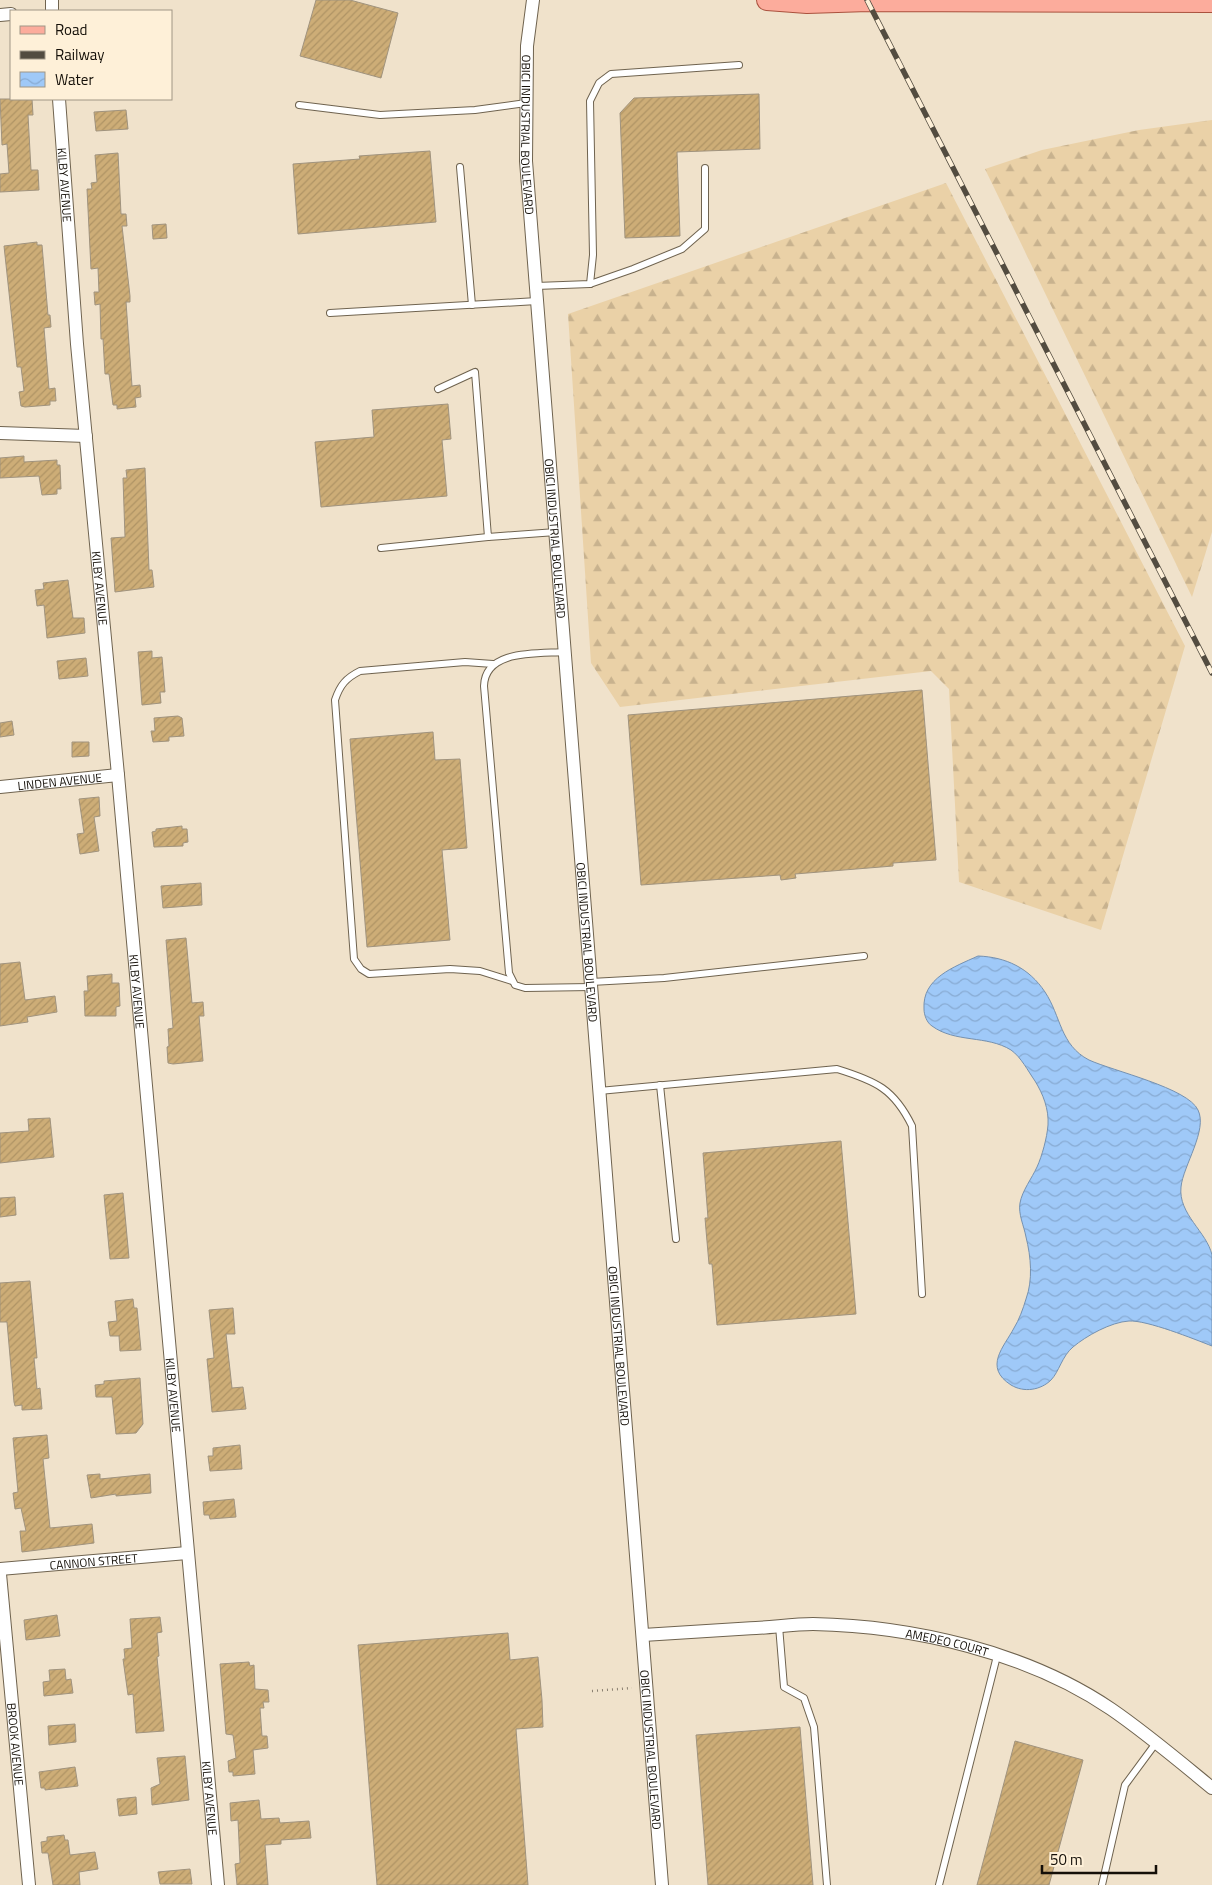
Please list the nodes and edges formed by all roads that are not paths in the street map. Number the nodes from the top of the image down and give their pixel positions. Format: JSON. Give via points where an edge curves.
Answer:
{"nodes":[{"id":1,"x":533,"y":0,"type":"edge"},
{"id":2,"x":767,"y":0,"type":"edge"},
{"id":3,"x":952,"y":0,"type":"edge"},
{"id":4,"x":976,"y":0,"type":"edge"},
{"id":5,"x":1118,"y":0,"type":"edge"},
{"id":6,"x":1212,"y":2,"type":"edge"},
{"id":7,"x":739,"y":66,"type":"dead end"},
{"id":8,"x":59,"y":100,"type":"edge"},
{"id":9,"x":526,"y":104,"type":"junction"},
{"id":10,"x":299,"y":105,"type":"dead end"},
{"id":11,"x":460,"y":167,"type":"dead end"},
{"id":12,"x":704,"y":168,"type":"dead end"},
{"id":13,"x":590,"y":284,"type":"junction"},
{"id":14,"x":536,"y":286,"type":"junction"},
{"id":15,"x":537,"y":301,"type":"junction"},
{"id":16,"x":472,"y":305,"type":"junction"},
{"id":17,"x":330,"y":313,"type":"dead end"},
{"id":18,"x":438,"y":390,"type":"dead end"},
{"id":19,"x":0,"y":432,"type":"edge"},
{"id":20,"x":86,"y":436,"type":"junction"},
{"id":21,"x":556,"y":532,"type":"junction"},
{"id":22,"x":488,"y":537,"type":"junction"},
{"id":23,"x":381,"y":548,"type":"dead end"},
{"id":24,"x":565,"y":652,"type":"junction"},
{"id":25,"x":493,"y":664,"type":"junction"},
{"id":26,"x":118,"y":775,"type":"junction"},
{"id":27,"x":0,"y":786,"type":"edge"},
{"id":28,"x":864,"y":956,"type":"dead end"},
{"id":29,"x":512,"y":981,"type":"junction"},
{"id":30,"x":591,"y":984,"type":"junction"},
{"id":31,"x":660,"y":1085,"type":"junction"},
{"id":32,"x":599,"y":1091,"type":"junction"},
{"id":33,"x":676,"y":1239,"type":"dead end"},
{"id":34,"x":922,"y":1294,"type":"dead end"},
{"id":35,"x":187,"y":1554,"type":"junction"},
{"id":36,"x":0,"y":1569,"type":"edge"},
{"id":37,"x":0,"y":1574,"type":"edge"},
{"id":38,"x":779,"y":1626,"type":"junction"},
{"id":39,"x":643,"y":1635,"type":"junction"},
{"id":40,"x":997,"y":1656,"type":"junction"},
{"id":41,"x":1156,"y":1743,"type":"junction"},
{"id":42,"x":1212,"y":1788,"type":"edge"},
{"id":43,"x":29,"y":1885,"type":"edge"},
{"id":44,"x":218,"y":1885,"type":"edge"},
{"id":45,"x":662,"y":1885,"type":"edge"},
{"id":46,"x":827,"y":1885,"type":"edge"},
{"id":47,"x":939,"y":1885,"type":"edge"},
{"id":48,"x":1102,"y":1885,"type":"edge"}],
"edges":[{"from":1,"to":9,"type":"street","name":"OBICI INDUSTRIAL BOULEVARD","via":[[527,46]]},
{"from":2,"to":3,"type":"main road","via":[[807,3]]},
{"from":3,"to":4,"type":"main road"},
{"from":4,"to":5,"type":"main road"},
{"from":5,"to":6,"type":"main road"},
{"from":7,"to":13,"type":"lane","via":[[612,74],[599,83],[590,101],[594,255]]},
{"from":8,"to":20,"type":"street","name":"KILBY AVENUE"},
{"from":9,"to":10,"type":"lane","via":[[380,115]]},
{"from":9,"to":14,"type":"street","name":"OBICI INDUSTRIAL BOULEVARD","via":[[526,161]]},
{"from":11,"to":16,"type":"lane"},
{"from":12,"to":13,"type":"lane","via":[[705,229],[682,249]]},
{"from":13,"to":14,"type":"lane"},
{"from":14,"to":15,"type":"street","name":"OBICI INDUSTRIAL BOULEVARD"},
{"from":15,"to":16,"type":"lane"},
{"from":15,"to":21,"type":"street","name":"OBICI INDUSTRIAL BOULEVARD"},
{"from":16,"to":17,"type":"lane"},
{"from":18,"to":22,"type":"lane","via":[[475,372]]},
{"from":19,"to":20,"type":"street"},
{"from":20,"to":26,"type":"street","name":"KILBY AVENUE"},
{"from":21,"to":22,"type":"lane"},
{"from":21,"to":24,"type":"street","name":"OBICI INDUSTRIAL BOULEVARD"},
{"from":22,"to":23,"type":"lane"},
{"from":24,"to":25,"type":"lane","via":[[506,658]]},
{"from":24,"to":30,"type":"street","name":"OBICI INDUSTRIAL BOULEVARD"},
{"from":25,"to":29,"type":"lane","via":[[484,686],[504,932]]},
{"from":25,"to":29,"type":"lane","via":[[465,662],[360,671],[348,677],[335,700],[354,959],[361,970],[369,974],[450,969],[480,971]]},
{"from":26,"to":27,"type":"street","name":"LINDEN AVENUE"},
{"from":26,"to":35,"type":"street","name":"KILBY AVENUE"},
{"from":28,"to":30,"type":"lane"},
{"from":29,"to":30,"type":"lane","via":[[525,988]]},
{"from":30,"to":32,"type":"street","name":"OBICI INDUSTRIAL BOULEVARD"},
{"from":31,"to":32,"type":"lane"},
{"from":31,"to":33,"type":"lane"},
{"from":31,"to":34,"type":"lane","via":[[838,1068],[870,1078],[901,1103],[912,1126]]},
{"from":32,"to":39,"type":"street","name":"OBICI INDUSTRIAL BOULEVARD"},
{"from":35,"to":36,"type":"street","name":"CANNON STREET"},
{"from":35,"to":44,"type":"street","name":"KILBY AVENUE"},
{"from":37,"to":43,"type":"street","name":"BROOK AVENUE"},
{"from":38,"to":39,"type":"street","name":"AMEDEO COURT"},
{"from":38,"to":40,"type":"street","name":"AMEDEO COURT","via":[[867,1627],[924,1636]]},
{"from":38,"to":46,"type":"lane","via":[[784,1687],[804,1698],[814,1727]]},
{"from":39,"to":45,"type":"street","name":"OBICI INDUSTRIAL BOULEVARD"},
{"from":40,"to":41,"type":"street","name":"AMEDEO COURT","via":[[1023,1663],[1066,1683],[1110,1708]]},
{"from":40,"to":47,"type":"lane"},
{"from":41,"to":42,"type":"street","name":"AMEDEO COURT"},
{"from":41,"to":48,"type":"lane","via":[[1125,1785]]}]}
